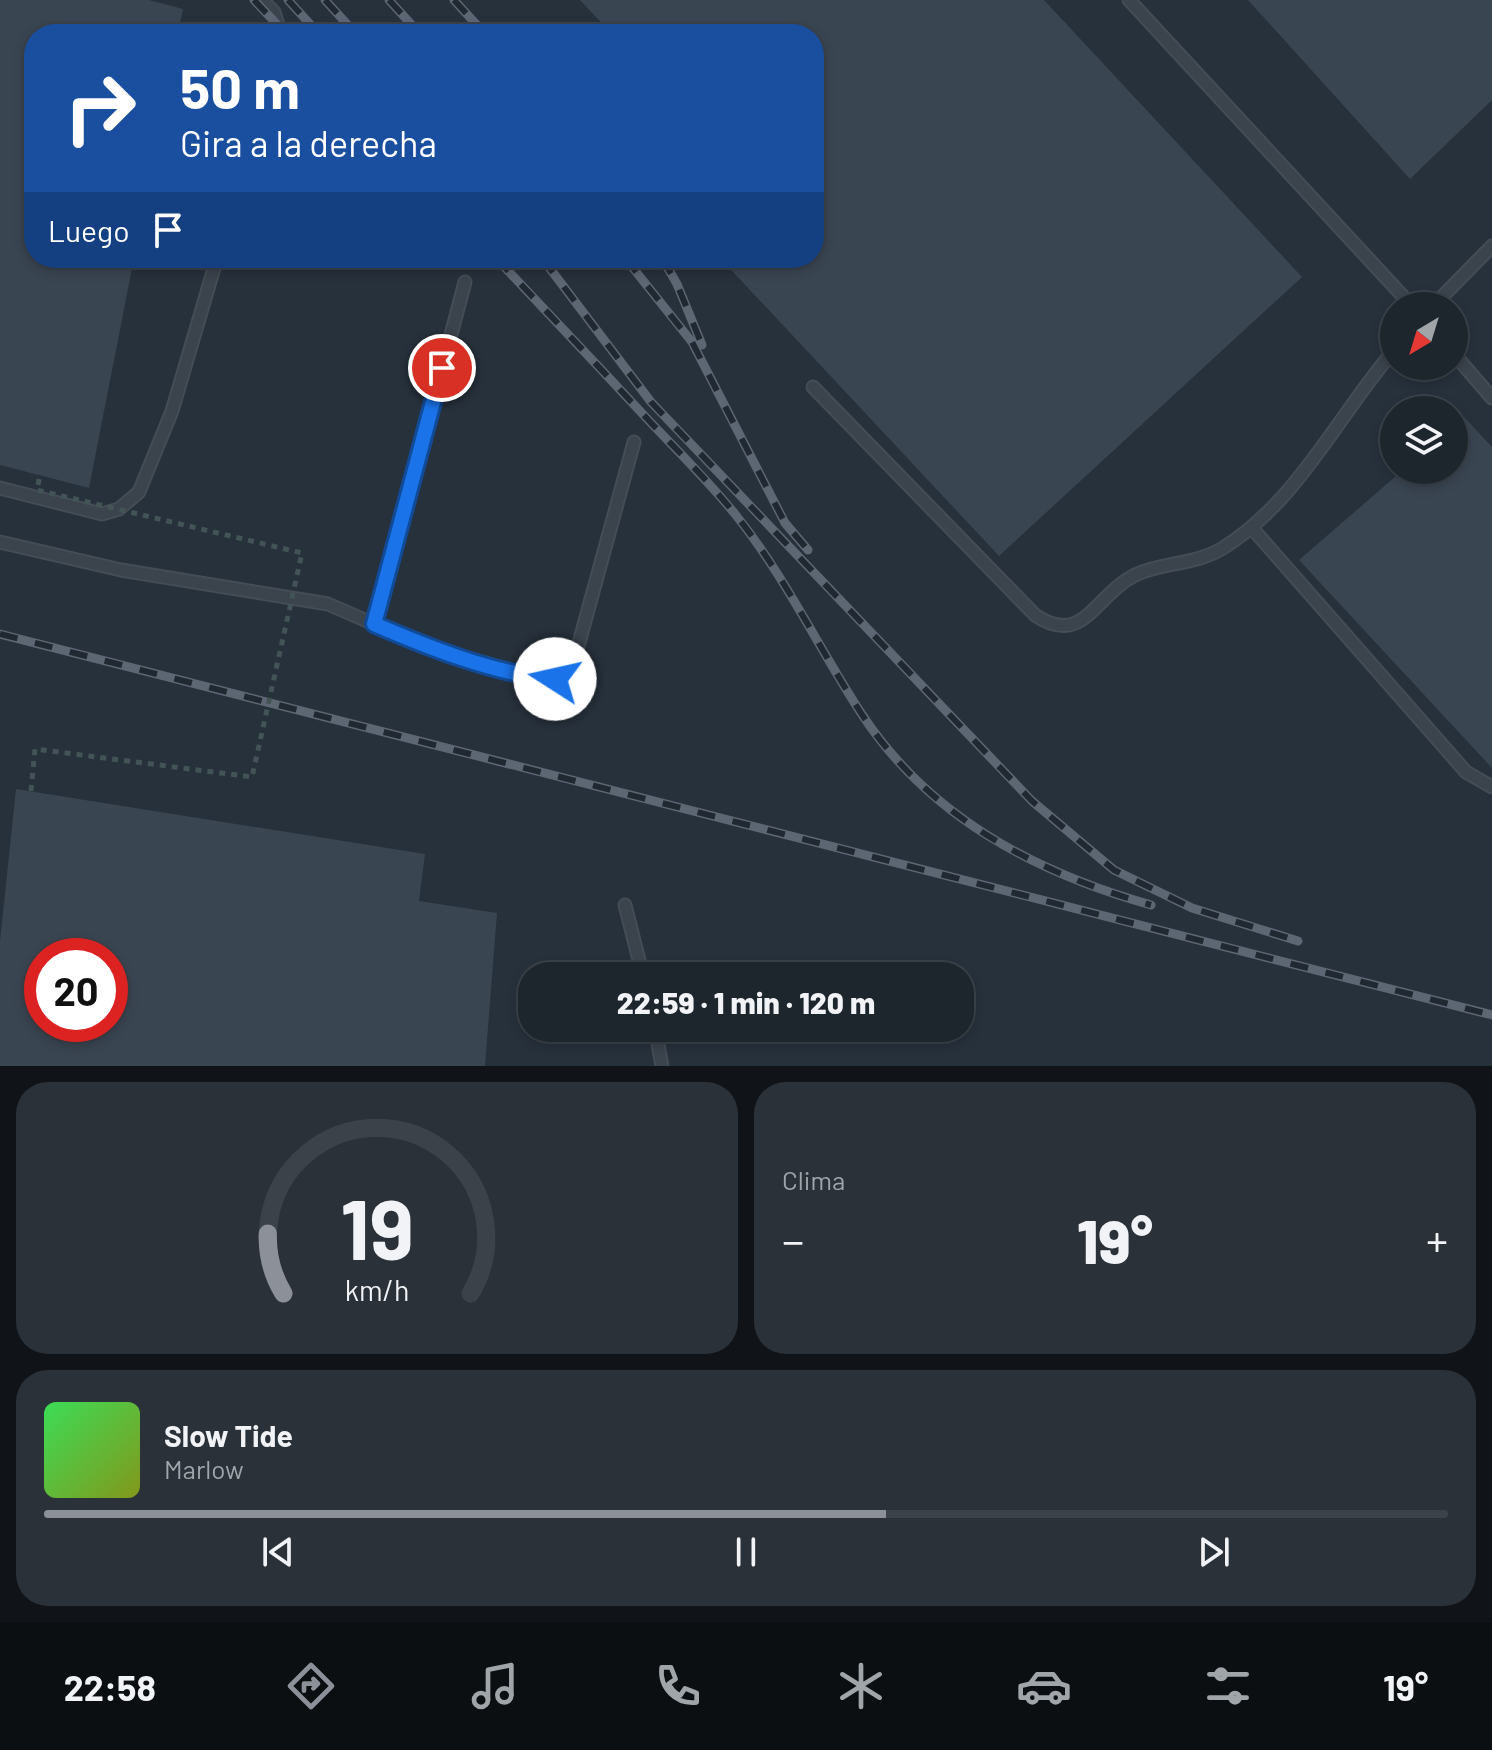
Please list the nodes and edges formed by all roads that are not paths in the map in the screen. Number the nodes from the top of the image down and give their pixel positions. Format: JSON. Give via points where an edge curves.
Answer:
{"nodes":[{"id":1,"x":262,"y":0,"type":"edge"},
{"id":2,"x":1129,"y":0,"type":"edge"},
{"id":3,"x":278,"y":24,"type":"edge"},
{"id":4,"x":1492,"y":246,"type":"edge"},
{"id":5,"x":214,"y":268,"type":"edge"},
{"id":6,"x":465,"y":282,"type":"dead end"},
{"id":7,"x":1399,"y":292,"type":"edge"},
{"id":8,"x":1447,"y":292,"type":"edge"},
{"id":9,"x":1380,"y":366,"type":"edge"},
{"id":10,"x":1468,"y":370,"type":"edge"},
{"id":11,"x":813,"y":387,"type":"dead end"},
{"id":12,"x":1492,"y":398,"type":"edge"},
{"id":13,"x":634,"y":442,"type":"dead end"},
{"id":14,"x":0,"y":488,"type":"edge"},
{"id":15,"x":1252,"y":528,"type":"junction"},
{"id":16,"x":0,"y":542,"type":"edge"},
{"id":17,"x":374,"y":624,"type":"junction"},
{"id":18,"x":1492,"y":787,"type":"edge"},
{"id":19,"x":625,"y":905,"type":"dead end"},
{"id":20,"x":639,"y":962,"type":"edge"},
{"id":21,"x":658,"y":1042,"type":"edge"},
{"id":22,"x":662,"y":1066,"type":"edge"}],
"edges":[{"from":1,"to":3,"type":"lane"},
{"from":2,"to":7,"type":"lane"},
{"from":4,"to":8,"type":"lane"},
{"from":5,"to":14,"type":"lane","via":[[172,411],[139,492],[119,509],[102,514]]},
{"from":6,"to":17,"type":"lane"},
{"from":9,"to":15,"type":"lane","via":[[1289,490]]},
{"from":10,"to":12,"type":"lane"},
{"from":11,"to":15,"type":"lane","via":[[1053,628],[1082,620],[1136,574],[1220,550]]},
{"from":13,"to":17,"type":"lane","via":[[576,654],[555,679],[422,645]]},
{"from":15,"to":18,"type":"lane","via":[[1466,772]]},
{"from":16,"to":17,"type":"lane","via":[[121,570],[328,604]]},
{"from":19,"to":20,"type":"lane"},
{"from":21,"to":22,"type":"lane"}]}
